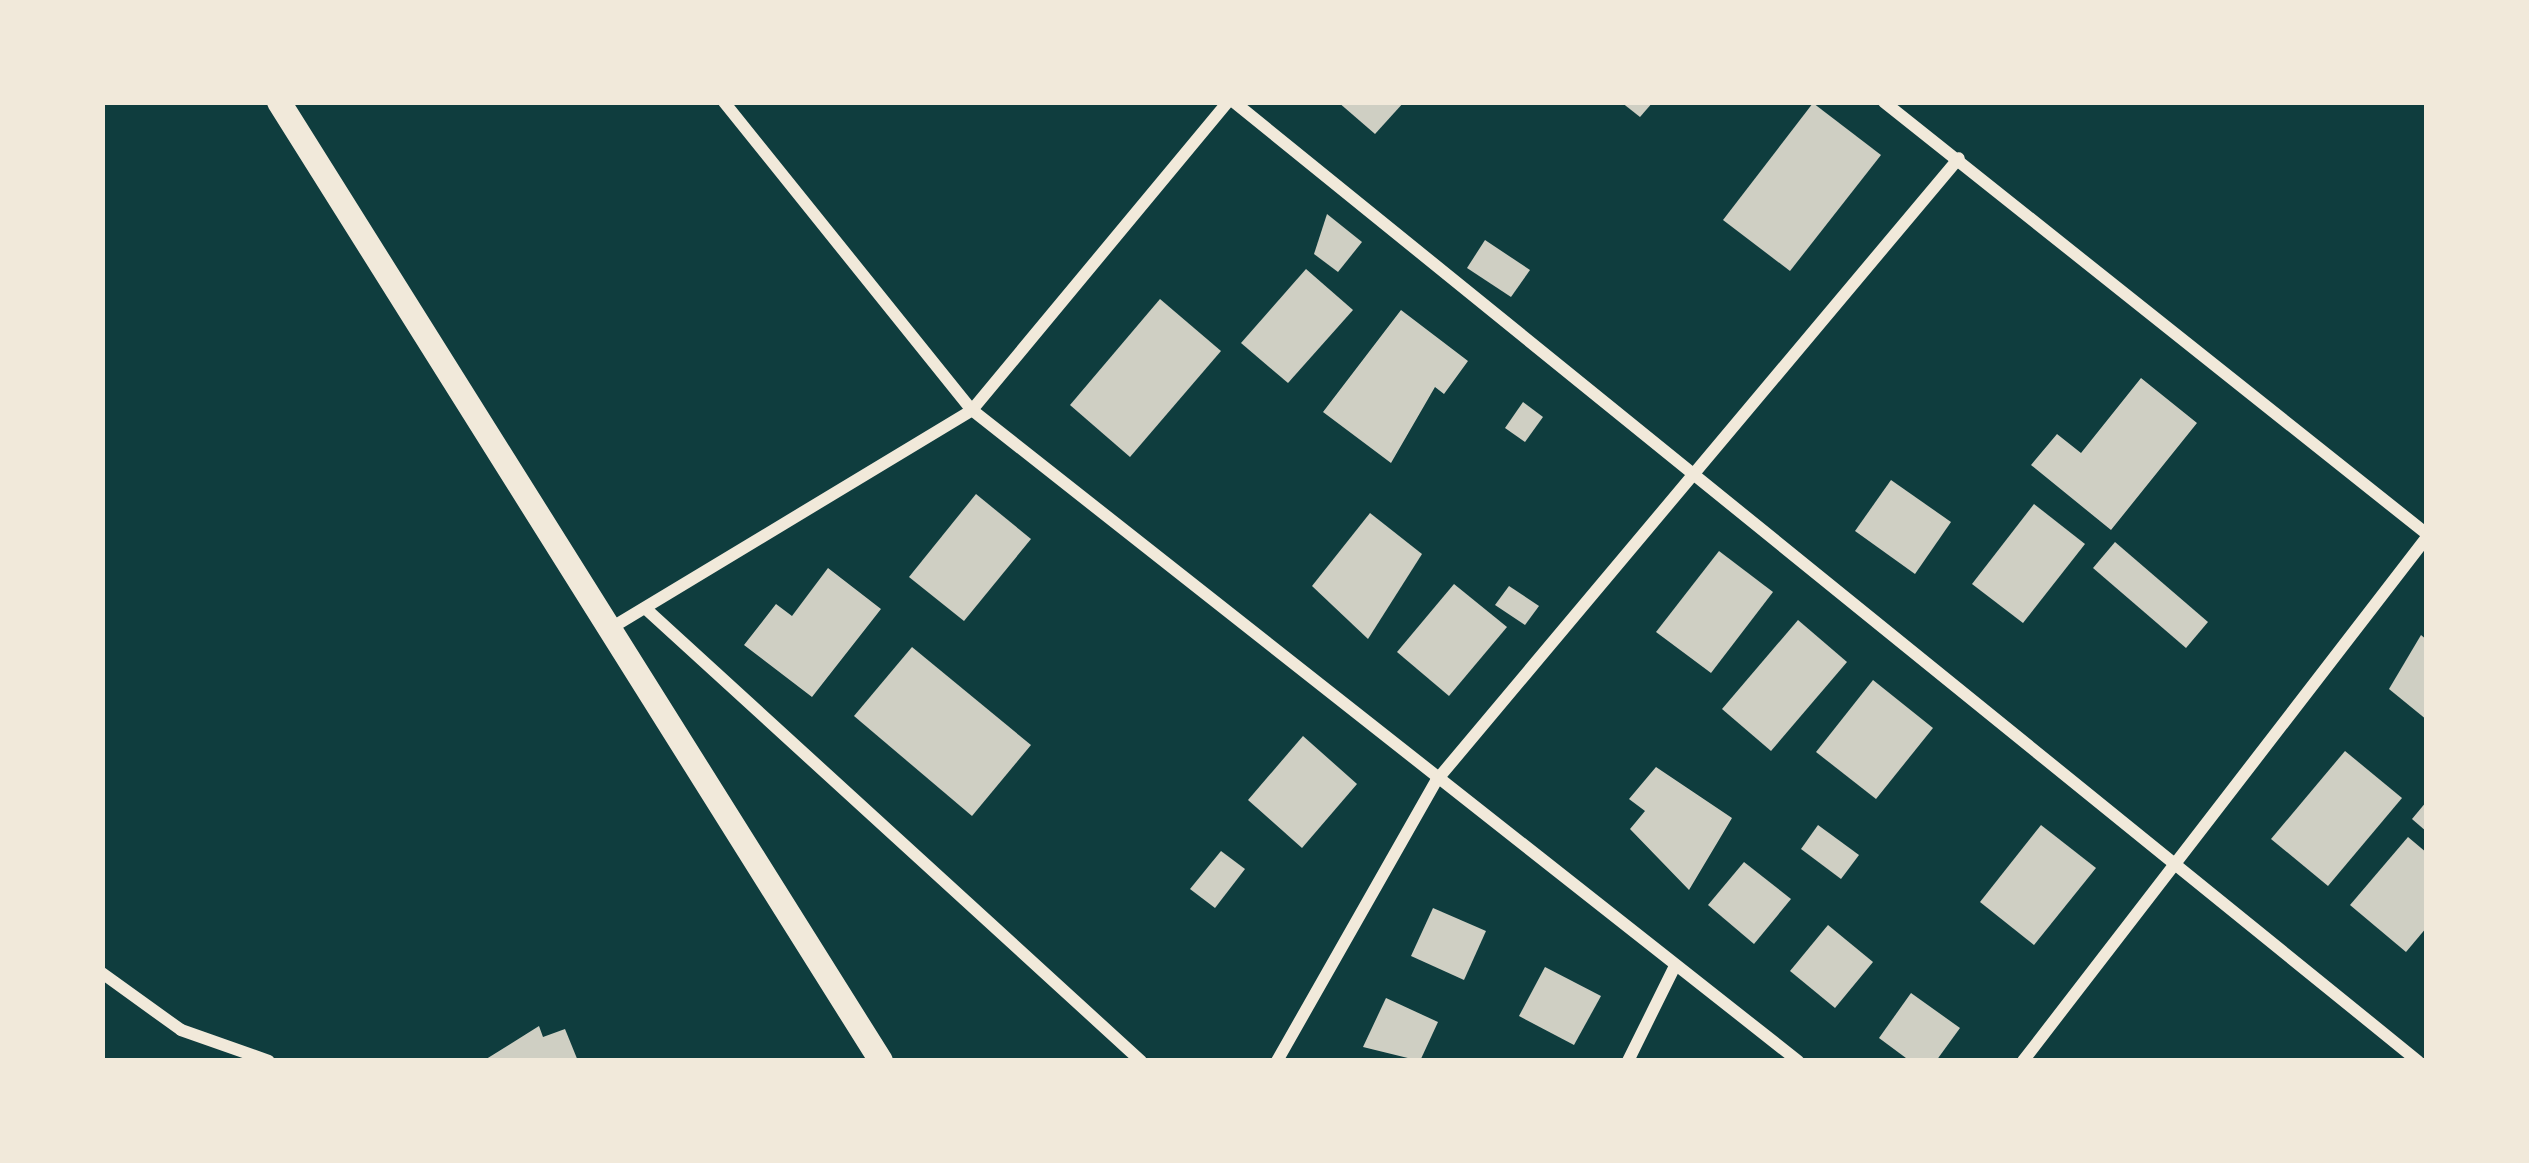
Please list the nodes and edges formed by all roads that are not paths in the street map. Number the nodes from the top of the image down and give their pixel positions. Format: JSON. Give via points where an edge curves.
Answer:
{"nodes":[{"id":1,"x":279,"y":102,"type":"edge"},
{"id":2,"x":724,"y":102,"type":"edge"},
{"id":3,"x":1231,"y":102,"type":"edge"},
{"id":4,"x":1884,"y":102,"type":"edge"},
{"id":5,"x":1959,"y":158,"type":"junction"},
{"id":6,"x":972,"y":410,"type":"junction"},
{"id":7,"x":1686,"y":473,"type":"junction"},
{"id":8,"x":2427,"y":536,"type":"edge"},
{"id":9,"x":644,"y":608,"type":"junction"},
{"id":10,"x":616,"y":625,"type":"junction"},
{"id":11,"x":1436,"y":781,"type":"junction"},
{"id":12,"x":2170,"y":869,"type":"junction"},
{"id":13,"x":1675,"y":966,"type":"junction"},
{"id":14,"x":102,"y":973,"type":"edge"},
{"id":15,"x":269,"y":1061,"type":"edge"},
{"id":16,"x":881,"y":1061,"type":"edge"},
{"id":17,"x":1141,"y":1061,"type":"edge"},
{"id":18,"x":1277,"y":1061,"type":"edge"},
{"id":19,"x":1628,"y":1061,"type":"edge"},
{"id":20,"x":1798,"y":1061,"type":"edge"},
{"id":21,"x":2023,"y":1061,"type":"edge"},
{"id":22,"x":2418,"y":1061,"type":"edge"}],
"edges":[{"from":1,"to":10,"type":"main road"},
{"from":2,"to":6,"type":"street"},
{"from":3,"to":6,"type":"street"},
{"from":3,"to":7,"type":"street"},
{"from":4,"to":5,"type":"street"},
{"from":5,"to":7,"type":"street"},
{"from":5,"to":8,"type":"street"},
{"from":6,"to":9,"type":"street"},
{"from":6,"to":11,"type":"street"},
{"from":7,"to":11,"type":"street"},
{"from":7,"to":12,"type":"street"},
{"from":8,"to":12,"type":"street"},
{"from":9,"to":10,"type":"street"},
{"from":9,"to":17,"type":"street"},
{"from":10,"to":16,"type":"main road"},
{"from":11,"to":13,"type":"street"},
{"from":11,"to":18,"type":"street"},
{"from":12,"to":21,"type":"street"},
{"from":12,"to":22,"type":"street"},
{"from":13,"to":19,"type":"street"},
{"from":13,"to":20,"type":"street"},
{"from":14,"to":15,"type":"street","via":[[181,1030]]}]}
